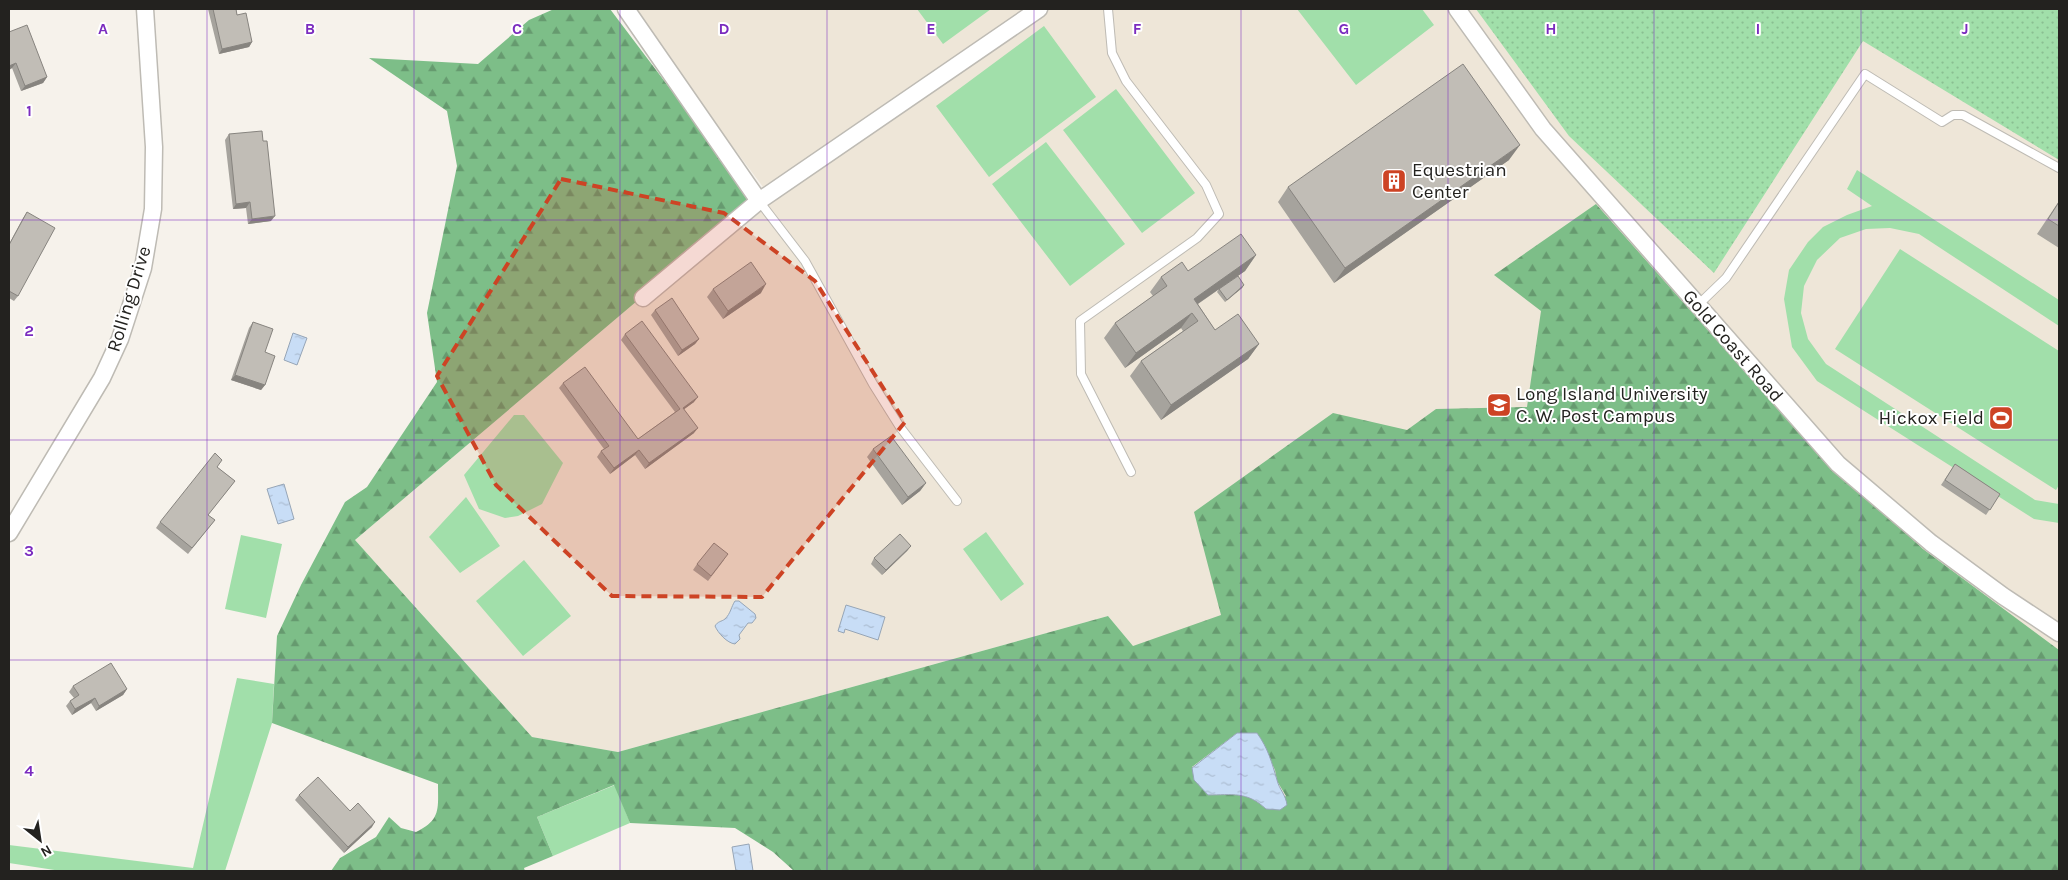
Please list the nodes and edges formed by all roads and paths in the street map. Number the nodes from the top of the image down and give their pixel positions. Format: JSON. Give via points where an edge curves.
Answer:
{"nodes":[{"id":1,"x":145,"y":9,"type":"edge"},
{"id":2,"x":626,"y":9,"type":"edge"},
{"id":3,"x":1039,"y":9,"type":"edge"},
{"id":4,"x":1108,"y":9,"type":"edge"},
{"id":5,"x":1457,"y":9,"type":"edge"},
{"id":6,"x":2059,"y":168,"type":"edge"},
{"id":7,"x":759,"y":201,"type":"junction"},
{"id":8,"x":643,"y":298,"type":"dead end"},
{"id":9,"x":1698,"y":305,"type":"junction"},
{"id":10,"x":1131,"y":472,"type":"dead end"},
{"id":11,"x":957,"y":500,"type":"dead end"},
{"id":12,"x":9,"y":533,"type":"edge"},
{"id":13,"x":2059,"y":633,"type":"edge"}],
"edges":[{"from":1,"to":12,"type":"street","name":"Rolling Drive","via":[[154,147],[152,209],[143,268],[120,339],[102,378]]},
{"from":2,"to":7,"type":"street"},
{"from":3,"to":7,"type":"street"},
{"from":4,"to":10,"type":"lane","via":[[1112,53],[1126,81],[1206,185],[1219,214],[1197,238],[1080,321],[1081,374]]},
{"from":5,"to":9,"type":"street","name":"Gold Coast Road","via":[[1543,129]]},
{"from":6,"to":9,"type":"lane","via":[[1963,115],[1953,115],[1942,122],[1865,74],[1726,278]]},
{"from":7,"to":8,"type":"street"},
{"from":7,"to":11,"type":"lane","via":[[805,260],[872,384],[900,428]]},
{"from":9,"to":13,"type":"street","name":"Gold Coast Road","via":[[1838,464],[1932,544]]}]}
